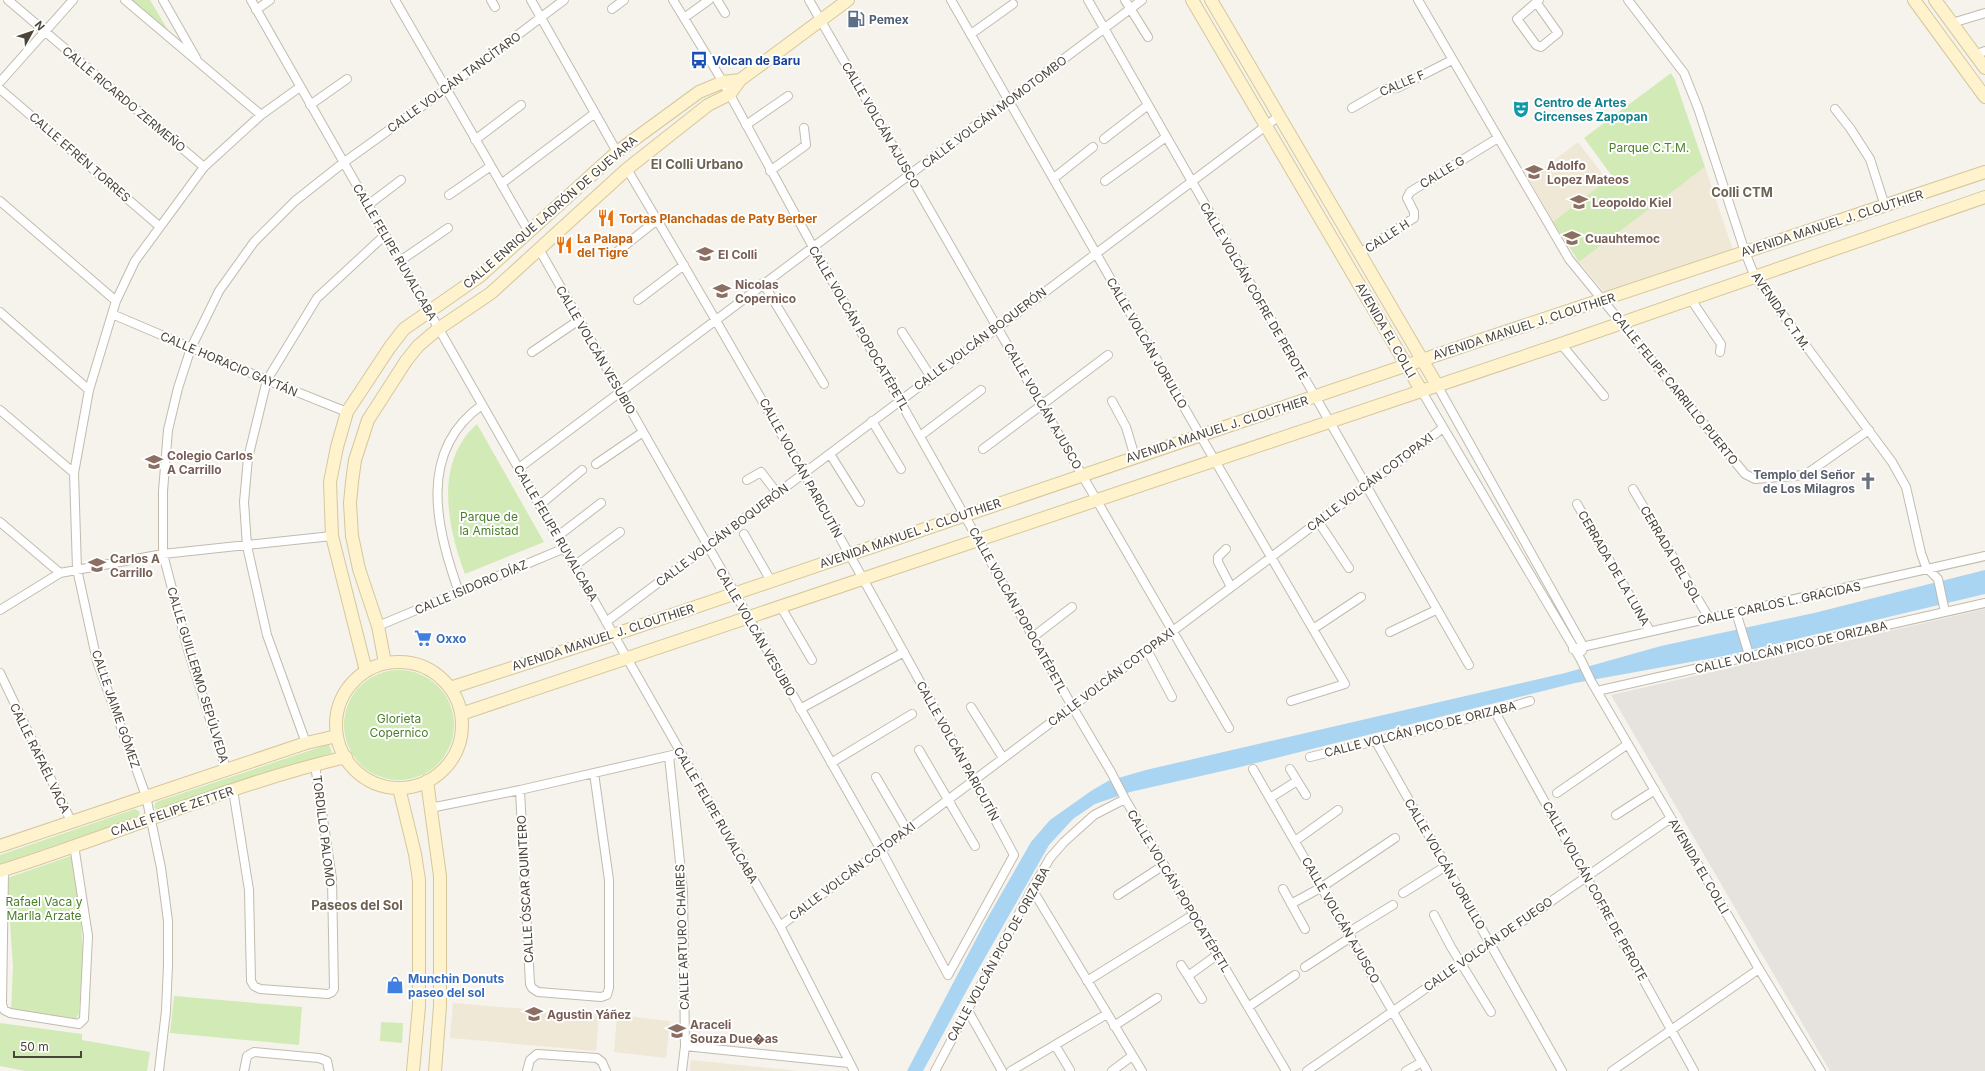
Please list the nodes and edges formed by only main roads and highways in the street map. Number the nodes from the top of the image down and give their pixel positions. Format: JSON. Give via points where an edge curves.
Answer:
{"nodes":[{"id":1,"x":848,"y":0,"type":"edge"},
{"id":2,"x":1192,"y":0,"type":"edge"},
{"id":3,"x":1211,"y":0,"type":"edge"},
{"id":4,"x":1914,"y":0,"type":"edge"},
{"id":5,"x":1935,"y":0,"type":"edge"},
{"id":6,"x":1980,"y":53,"type":"edge"},
{"id":7,"x":1985,"y":68,"type":"edge"},
{"id":8,"x":740,"y":80,"type":"junction"},
{"id":9,"x":1985,"y":97,"type":"edge"},
{"id":10,"x":1985,"y":172,"type":"edge"},
{"id":11,"x":1985,"y":197,"type":"edge"},
{"id":12,"x":1422,"y":360,"type":"junction"},
{"id":13,"x":1407,"y":366,"type":"junction"},
{"id":14,"x":1436,"y":385,"type":"junction"},
{"id":15,"x":1421,"y":390,"type":"junction"},
{"id":16,"x":385,"y":663,"type":"junction"},
{"id":17,"x":366,"y":671,"type":"junction"},
{"id":18,"x":450,"y":688,"type":"junction"},
{"id":19,"x":461,"y":714,"type":"junction"},
{"id":20,"x":337,"y":736,"type":"junction"},
{"id":21,"x":346,"y":757,"type":"junction"},
{"id":22,"x":427,"y":781,"type":"junction"},
{"id":23,"x":399,"y":788,"type":"junction"},
{"id":24,"x":0,"y":846,"type":"edge"},
{"id":25,"x":2,"y":870,"type":"edge"},
{"id":26,"x":419,"y":1006,"type":"junction"},
{"id":27,"x":440,"y":1006,"type":"junction"},
{"id":28,"x":413,"y":1071,"type":"edge"},
{"id":29,"x":435,"y":1071,"type":"edge"}],
"edges":[{"from":1,"to":8,"type":"main road"},
{"from":2,"to":13,"type":"main road","name":"AVENIDA EL COLLI"},
{"from":3,"to":12,"type":"main road","name":"AVENIDA EL COLLI"},
{"from":4,"to":9,"type":"main road"},
{"from":5,"to":6,"type":"main road"},
{"from":6,"to":7,"type":"main road"},
{"from":8,"to":16,"type":"main road","name":"CALLE ENRIQUE LADRÓN DE GUEVARA","via":[[730,94],[708,105],[627,169],[491,293],[438,329],[413,351],[368,420],[355,460],[350,503],[352,536],[359,568],[378,626]]},
{"from":8,"to":17,"type":"main road","name":"CALLE ENRIQUE LADRÓN DE GUEVARA","via":[[723,82],[699,92],[617,152],[480,276],[404,330],[395,339],[347,412],[330,482],[332,536]]},
{"from":10,"to":12,"type":"main road","name":"AVENIDA MANUEL J. CLOUTHIER"},
{"from":11,"to":14,"type":"main road","name":"AVENIDA MANUEL J. CLOUTHIER"},
{"from":12,"to":13,"type":"main road","name":"AVENIDA MANUEL J. CLOUTHIER"},
{"from":12,"to":14,"type":"main road","name":"AVENIDA EL COLLI"},
{"from":13,"to":15,"type":"main road","name":"AVENIDA EL COLLI"},
{"from":13,"to":18,"type":"main road","name":"AVENIDA MANUEL J. CLOUTHIER"},
{"from":14,"to":15,"type":"main road","name":"AVENIDA MANUEL J. CLOUTHIER"},
{"from":15,"to":19,"type":"main road","name":"AVENIDA MANUEL J. CLOUTHIER"},
{"from":16,"to":17,"type":"main road"},
{"from":16,"to":18,"type":"main road","via":[[421,666],[442,679]]},
{"from":17,"to":20,"type":"main road","via":[[350,686],[339,706],[336,720]]},
{"from":18,"to":19,"type":"main road"},
{"from":19,"to":22,"type":"main road","via":[[460,739],[456,752],[440,772]]},
{"from":20,"to":21,"type":"main road"},
{"from":20,"to":24,"type":"main road","name":"CALLE FELIPE ZETTER","via":[[306,743],[226,769]]},
{"from":21,"to":23,"type":"main road","via":[[363,776],[380,784]]},
{"from":21,"to":25,"type":"main road","name":"CALLE FELIPE ZETTER","via":[[233,790]]},
{"from":22,"to":23,"type":"main road"},
{"from":22,"to":27,"type":"main road","via":[[440,876]]},
{"from":23,"to":26,"type":"main road","via":[[419,880]]},
{"from":26,"to":27,"type":"main road"},
{"from":26,"to":28,"type":"main road"},
{"from":27,"to":29,"type":"main road"}]}
